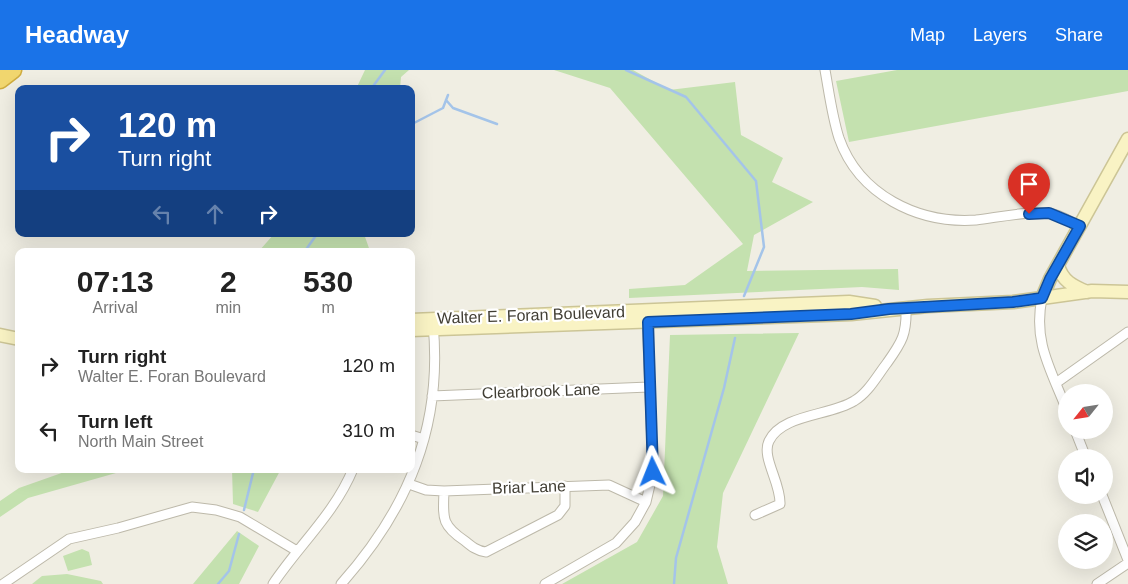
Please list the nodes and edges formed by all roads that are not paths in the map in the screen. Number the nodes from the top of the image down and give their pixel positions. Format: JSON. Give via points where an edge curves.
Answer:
{"nodes":[{"id":1,"x":13,"y":70,"type":"edge"},
{"id":2,"x":825,"y":70,"type":"edge"},
{"id":3,"x":0,"y":80,"type":"edge"},
{"id":4,"x":1128,"y":139,"type":"edge"},
{"id":5,"x":1080,"y":226,"type":"junction"},
{"id":6,"x":1058,"y":265,"type":"junction"},
{"id":7,"x":1087,"y":292,"type":"junction"},
{"id":8,"x":1128,"y":292,"type":"edge"},
{"id":9,"x":1042,"y":298,"type":"junction"},
{"id":10,"x":906,"y":308,"type":"junction"},
{"id":11,"x":647,"y":316,"type":"junction"},
{"id":12,"x":415,"y":321,"type":"edge"},
{"id":13,"x":432,"y":324,"type":"junction"},
{"id":14,"x":415,"y":329,"type":"edge"},
{"id":15,"x":1128,"y":332,"type":"edge"},
{"id":16,"x":0,"y":335,"type":"edge"},
{"id":17,"x":15,"y":338,"type":"edge"},
{"id":18,"x":1056,"y":383,"type":"junction"},
{"id":19,"x":649,"y":387,"type":"junction"},
{"id":20,"x":1058,"y":388,"type":"edge"},
{"id":21,"x":432,"y":396,"type":"junction"},
{"id":22,"x":415,"y":437,"type":"edge"},
{"id":23,"x":424,"y":440,"type":"junction"},
{"id":24,"x":415,"y":466,"type":"edge"},
{"id":25,"x":351,"y":473,"type":"edge"},
{"id":26,"x":413,"y":473,"type":"edge"},
{"id":27,"x":409,"y":484,"type":"junction"},
{"id":28,"x":565,"y":486,"type":"junction"},
{"id":29,"x":444,"y":491,"type":"junction"},
{"id":30,"x":646,"y":502,"type":"junction"},
{"id":31,"x":1106,"y":504,"type":"edge"},
{"id":32,"x":755,"y":515,"type":"dead end"},
{"id":33,"x":297,"y":551,"type":"junction"},
{"id":34,"x":1128,"y":561,"type":"edge"},
{"id":35,"x":3,"y":584,"type":"edge"},
{"id":36,"x":273,"y":584,"type":"edge"},
{"id":37,"x":342,"y":584,"type":"edge"},
{"id":38,"x":544,"y":584,"type":"edge"},
{"id":39,"x":1097,"y":584,"type":"edge"}],
"edges":[{"from":1,"to":3,"type":"highway"},
{"from":2,"to":5,"type":"street","via":[[839,137],[847,154],[860,174],[891,201],[916,213],[941,219],[1049,213]]},
{"from":4,"to":5,"type":"street"},
{"from":5,"to":6,"type":"street"},
{"from":6,"to":7,"type":"street","via":[[1067,282]]},
{"from":6,"to":9,"type":"street"},
{"from":7,"to":8,"type":"street","name":"Walter E. Foran Boulevard"},
{"from":7,"to":9,"type":"street","name":"Walter E. Foran Boulevard"},
{"from":9,"to":10,"type":"street","name":"Walter E. Foran Boulevard"},
{"from":9,"to":18,"type":"street","via":[[1038,332]]},
{"from":10,"to":11,"type":"street","name":"Walter E. Foran Boulevard","via":[[851,314]]},
{"from":10,"to":32,"type":"street","via":[[906,330],[900,345],[860,396],[849,404],[785,425],[775,432],[768,443],[767,458],[780,491],[780,504]]},
{"from":11,"to":13,"type":"street","name":"Walter E. Foran Boulevard"},
{"from":11,"to":19,"type":"street"},
{"from":12,"to":13,"type":"street","name":"Walter E. Foran Boulevard"},
{"from":13,"to":14,"type":"street","name":"Walter E. Foran Boulevard"},
{"from":13,"to":21,"type":"street"},
{"from":15,"to":18,"type":"street"},
{"from":16,"to":17,"type":"street"},
{"from":18,"to":20,"type":"street"},
{"from":19,"to":21,"type":"street","name":"Clearbrook Lane"},
{"from":19,"to":30,"type":"street","via":[[653,472]]},
{"from":21,"to":23,"type":"street"},
{"from":22,"to":23,"type":"street"},
{"from":23,"to":24,"type":"street"},
{"from":25,"to":33,"type":"street","via":[[330,510]]},
{"from":26,"to":27,"type":"street"},
{"from":27,"to":29,"type":"street","name":"Briar Lane","via":[[426,490]]},
{"from":27,"to":37,"type":"street","via":[[384,530]]},
{"from":28,"to":29,"type":"street","name":"Briar Lane"},
{"from":28,"to":29,"type":"street","via":[[565,506],[558,515],[486,552],[476,549],[447,527],[443,514]]},
{"from":28,"to":30,"type":"street","name":"Briar Lane","via":[[609,485]]},
{"from":30,"to":38,"type":"street","via":[[635,522],[616,543]]},
{"from":31,"to":34,"type":"street"},
{"from":33,"to":35,"type":"street","via":[[240,517],[192,507],[69,540]]},
{"from":33,"to":36,"type":"street"},
{"from":34,"to":39,"type":"street"}]}
